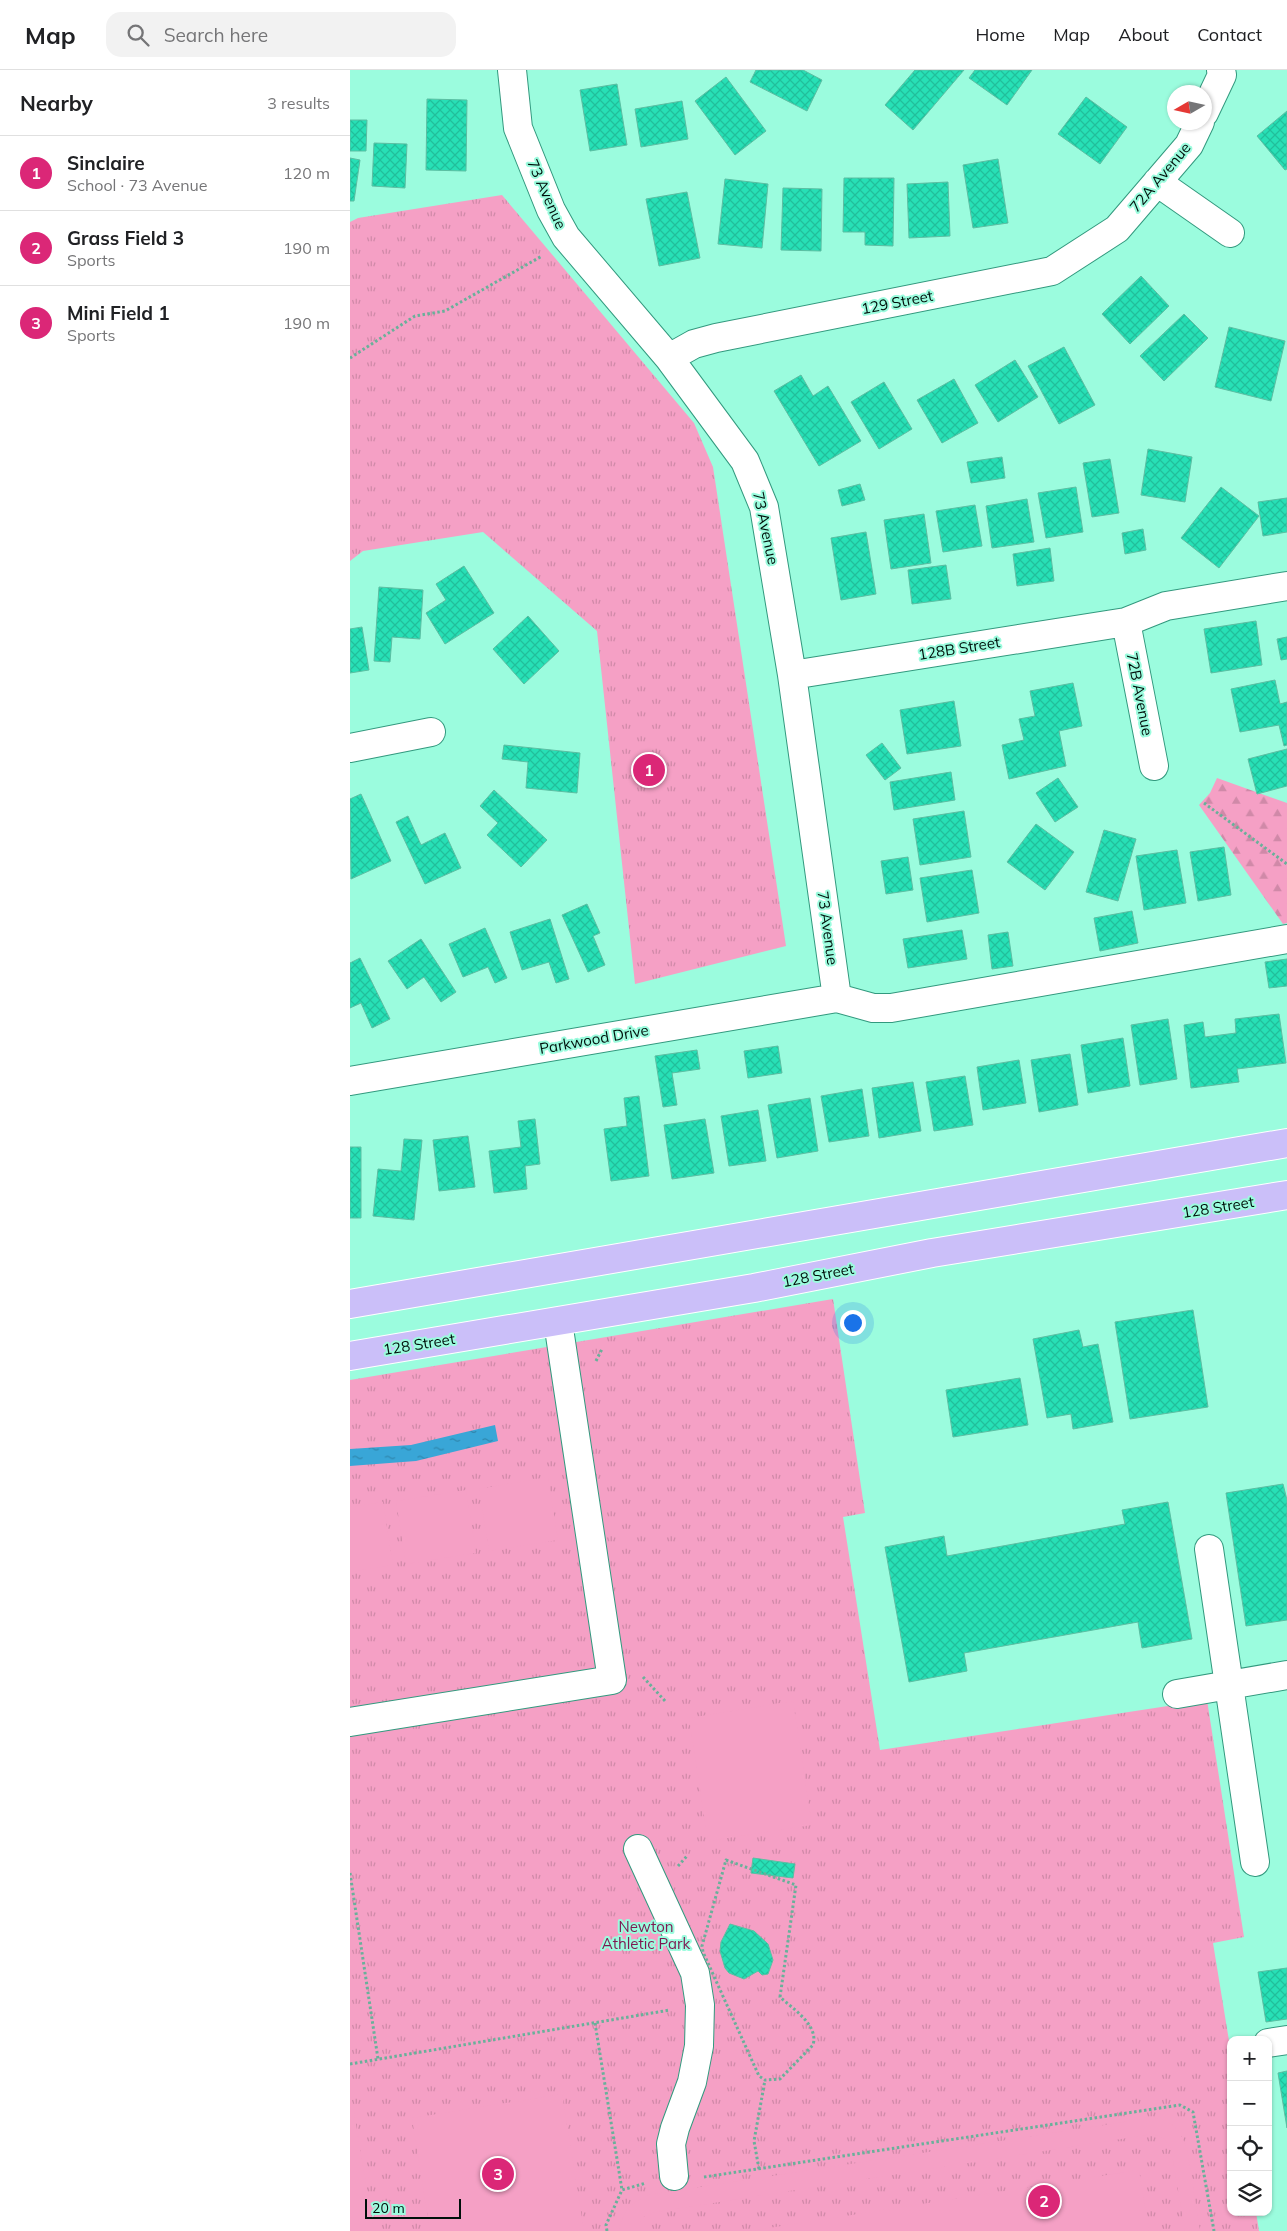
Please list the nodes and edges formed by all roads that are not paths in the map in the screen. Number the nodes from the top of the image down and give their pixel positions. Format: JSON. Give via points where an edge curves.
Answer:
{"nodes":[{"id":1,"x":512,"y":70,"type":"edge"},
{"id":2,"x":1221,"y":70,"type":"edge"},
{"id":3,"x":1212,"y":96,"type":"edge"},
{"id":4,"x":1196,"y":130,"type":"edge"},
{"id":5,"x":1157,"y":182,"type":"junction"},
{"id":6,"x":1117,"y":229,"type":"joint"},
{"id":7,"x":1230,"y":234,"type":"dead end"},
{"id":8,"x":669,"y":358,"type":"junction"},
{"id":9,"x":1287,"y":586,"type":"edge"},
{"id":10,"x":1126,"y":622,"type":"junction"},
{"id":11,"x":792,"y":675,"type":"junction"},
{"id":12,"x":432,"y":732,"type":"dead end"},
{"id":13,"x":350,"y":748,"type":"edge"},
{"id":14,"x":1154,"y":766,"type":"dead end"},
{"id":15,"x":1287,"y":939,"type":"edge"},
{"id":16,"x":837,"y":998,"type":"junction"},
{"id":17,"x":350,"y":1081,"type":"edge"},
{"id":18,"x":1287,"y":1144,"type":"edge"},
{"id":19,"x":1287,"y":1195,"type":"edge"},
{"id":20,"x":350,"y":1304,"type":"edge"},
{"id":21,"x":558,"y":1322,"type":"junction"},
{"id":22,"x":350,"y":1356,"type":"edge"},
{"id":23,"x":1209,"y":1549,"type":"dead end"},
{"id":24,"x":1287,"y":1675,"type":"edge"},
{"id":25,"x":1228,"y":1685,"type":"junction"},
{"id":26,"x":1177,"y":1694,"type":"dead end"},
{"id":27,"x":350,"y":1722,"type":"edge"},
{"id":28,"x":638,"y":1850,"type":"dead end"},
{"id":29,"x":1255,"y":1862,"type":"dead end"},
{"id":30,"x":1287,"y":2040,"type":"edge"},
{"id":31,"x":1272,"y":2042,"type":"edge"},
{"id":32,"x":674,"y":2176,"type":"road end"}],
"edges":[{"from":1,"to":8,"type":"street","name":"73 Avenue","via":[[518,128],[551,210],[566,237]]},
{"from":2,"to":3,"type":"street","via":[[1222,75]]},
{"from":4,"to":5,"type":"street","name":"72A Avenue","via":[[1189,145]]},
{"from":5,"to":6,"type":"street","name":"72A Avenue"},
{"from":5,"to":7,"type":"street"},
{"from":6,"to":8,"type":"street","name":"129 Street","via":[[1052,271],[716,338],[694,344]]},
{"from":8,"to":11,"type":"street","name":"73 Avenue","via":[[745,461],[756,484],[764,507]]},
{"from":9,"to":10,"type":"street","name":"128B Street","via":[[1166,606]]},
{"from":10,"to":11,"type":"street","name":"128B Street"},
{"from":10,"to":14,"type":"street","name":"72B Avenue"},
{"from":11,"to":16,"type":"street","name":"73 Avenue"},
{"from":12,"to":13,"type":"street"},
{"from":15,"to":16,"type":"street","via":[[891,1008],[873,1008]]},
{"from":16,"to":17,"type":"street","name":"Parkwood Drive"},
{"from":18,"to":20,"type":"main road"},
{"from":19,"to":21,"type":"main road","name":"128 Street","via":[[932,1253]]},
{"from":21,"to":22,"type":"main road","name":"128 Street"},
{"from":21,"to":27,"type":"street","via":[[612,1680]]},
{"from":23,"to":25,"type":"street"},
{"from":24,"to":25,"type":"street"},
{"from":25,"to":26,"type":"street"},
{"from":25,"to":29,"type":"street"},
{"from":28,"to":32,"type":"street","via":[[695,1973],[700,2005],[699,2046],[692,2082],[671,2144]]},
{"from":30,"to":31,"type":"street"}]}
